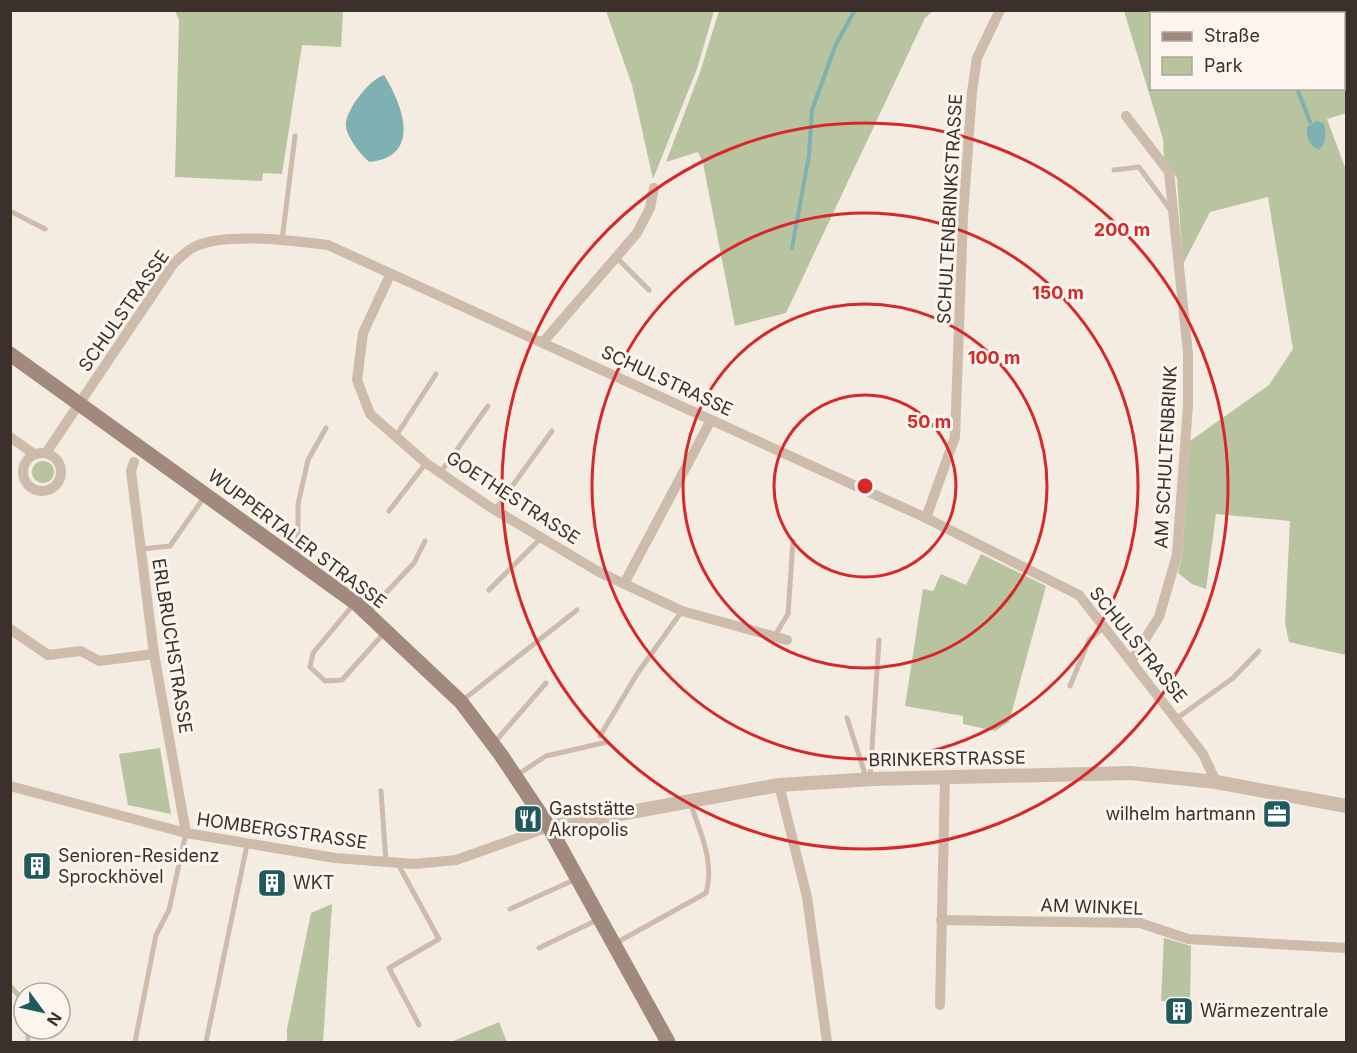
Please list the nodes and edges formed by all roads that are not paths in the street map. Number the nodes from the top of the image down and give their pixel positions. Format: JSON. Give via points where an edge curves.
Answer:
{"nodes":[{"id":1,"x":1000,"y":10,"type":"edge"},
{"id":2,"x":1126,"y":116,"type":"dead end"},
{"id":3,"x":295,"y":136,"type":"dead end"},
{"id":4,"x":1114,"y":170,"type":"dead end"},
{"id":5,"x":654,"y":188,"type":"dead end"},
{"id":6,"x":10,"y":211,"type":"edge"},
{"id":7,"x":1173,"y":213,"type":"junction"},
{"id":8,"x":45,"y":229,"type":"dead end"},
{"id":9,"x":282,"y":240,"type":"junction"},
{"id":10,"x":616,"y":257,"type":"junction"},
{"id":11,"x":390,"y":275,"type":"junction"},
{"id":12,"x":649,"y":290,"type":"dead end"},
{"id":13,"x":544,"y":341,"type":"junction"},
{"id":14,"x":10,"y":354,"type":"edge"},
{"id":15,"x":436,"y":374,"type":"dead end"},
{"id":16,"x":80,"y":405,"type":"junction"},
{"id":17,"x":488,"y":406,"type":"dead end"},
{"id":18,"x":711,"y":420,"type":"junction"},
{"id":19,"x":326,"y":428,"type":"dead end"},
{"id":20,"x":552,"y":431,"type":"dead end"},
{"id":21,"x":396,"y":435,"type":"junction"},
{"id":22,"x":10,"y":437,"type":"edge"},
{"id":23,"x":46,"y":453,"type":"junction"},
{"id":24,"x":34,"y":454,"type":"junction"},
{"id":25,"x":134,"y":462,"type":"dead end"},
{"id":26,"x":426,"y":463,"type":"junction"},
{"id":27,"x":441,"y":472,"type":"junction"},
{"id":28,"x":23,"y":479,"type":"junction"},
{"id":29,"x":10,"y":481,"type":"edge"},
{"id":30,"x":207,"y":495,"type":"junction"},
{"id":31,"x":494,"y":510,"type":"junction"},
{"id":32,"x":389,"y":511,"type":"dead end"},
{"id":33,"x":926,"y":518,"type":"junction"},
{"id":34,"x":541,"y":538,"type":"junction"},
{"id":35,"x":425,"y":540,"type":"dead end"},
{"id":36,"x":793,"y":541,"type":"dead end"},
{"id":37,"x":141,"y":549,"type":"junction"},
{"id":38,"x":297,"y":560,"type":"junction"},
{"id":39,"x":625,"y":582,"type":"junction"},
{"id":40,"x":489,"y":590,"type":"dead end"},
{"id":41,"x":355,"y":602,"type":"junction"},
{"id":42,"x":577,"y":610,"type":"dead end"},
{"id":43,"x":682,"y":610,"type":"junction"},
{"id":44,"x":367,"y":613,"type":"junction"},
{"id":45,"x":1105,"y":626,"type":"junction"},
{"id":46,"x":10,"y":629,"type":"edge"},
{"id":47,"x":386,"y":631,"type":"junction"},
{"id":48,"x":774,"y":637,"type":"junction"},
{"id":49,"x":787,"y":640,"type":"dead end"},
{"id":50,"x":879,"y":640,"type":"dead end"},
{"id":51,"x":1259,"y":651,"type":"dead end"},
{"id":52,"x":154,"y":654,"type":"junction"},
{"id":53,"x":1131,"y":660,"type":"junction"},
{"id":54,"x":546,"y":683,"type":"dead end"},
{"id":55,"x":1070,"y":686,"type":"dead end"},
{"id":56,"x":460,"y":702,"type":"junction"},
{"id":57,"x":847,"y":718,"type":"dead end"},
{"id":58,"x":1176,"y":719,"type":"junction"},
{"id":59,"x":600,"y":736,"type":"dead end"},
{"id":60,"x":607,"y":742,"type":"dead end"},
{"id":61,"x":493,"y":745,"type":"junction"},
{"id":62,"x":515,"y":776,"type":"junction"},
{"id":63,"x":945,"y":778,"type":"junction"},
{"id":64,"x":868,"y":779,"type":"junction"},
{"id":65,"x":1216,"y":782,"type":"junction"},
{"id":66,"x":779,"y":785,"type":"junction"},
{"id":67,"x":10,"y":786,"type":"edge"},
{"id":68,"x":381,"y":790,"type":"dead end"},
{"id":69,"x":689,"y":800,"type":"junction"},
{"id":70,"x":1347,"y":806,"type":"edge"},
{"id":71,"x":549,"y":827,"type":"junction"},
{"id":72,"x":186,"y":833,"type":"junction"},
{"id":73,"x":247,"y":844,"type":"junction"},
{"id":74,"x":392,"y":862,"type":"junction"},
{"id":75,"x":578,"y":878,"type":"junction"},
{"id":76,"x":510,"y":909,"type":"dead end"},
{"id":77,"x":600,"y":918,"type":"junction"},
{"id":78,"x":941,"y":920,"type":"junction"},
{"id":79,"x":614,"y":944,"type":"junction"},
{"id":80,"x":539,"y":948,"type":"dead end"},
{"id":81,"x":1347,"y":948,"type":"edge"},
{"id":82,"x":940,"y":1005,"type":"dead end"},
{"id":83,"x":419,"y":1025,"type":"dead end"},
{"id":84,"x":135,"y":1042,"type":"edge"},
{"id":85,"x":206,"y":1042,"type":"edge"},
{"id":86,"x":669,"y":1042,"type":"edge"},
{"id":87,"x":827,"y":1042,"type":"edge"}],
"edges":[{"from":1,"to":33,"type":"street","name":"SCHULTENBRINKSTRASSE","via":[[977,58],[972,92],[955,436]]},
{"from":2,"to":7,"type":"street","name":"AM SCHULTENBRINK","via":[[1169,172]]},
{"from":3,"to":9,"type":"lane"},
{"from":4,"to":7,"type":"lane","via":[[1138,167]]},
{"from":5,"to":10,"type":"street","via":[[650,208],[637,233]]},
{"from":6,"to":8,"type":"lane"},
{"from":7,"to":53,"type":"street","name":"AM SCHULTENBRINK","via":[[1188,353],[1182,507],[1177,555],[1159,617]]},
{"from":9,"to":11,"type":"street","name":"SCHULSTRASSE","via":[[328,245]]},
{"from":9,"to":16,"type":"street","name":"SCHULSTRASSE","via":[[217,240],[186,252],[174,263]]},
{"from":10,"to":12,"type":"lane"},
{"from":10,"to":13,"type":"street"},
{"from":11,"to":13,"type":"street","name":"SCHULSTRASSE"},
{"from":11,"to":21,"type":"street","name":"GOETHESTRASSE","via":[[363,333],[357,380],[370,414]]},
{"from":13,"to":18,"type":"street","name":"SCHULSTRASSE"},
{"from":14,"to":16,"type":"main road","name":"WUPPERTALER STRASSE"},
{"from":15,"to":21,"type":"lane"},
{"from":16,"to":23,"type":"street","name":"SCHULSTRASSE"},
{"from":16,"to":30,"type":"main road","name":"WUPPERTALER STRASSE"},
{"from":17,"to":27,"type":"lane"},
{"from":18,"to":33,"type":"street","name":"SCHULSTRASSE"},
{"from":18,"to":39,"type":"street"},
{"from":19,"to":38,"type":"lane","via":[[308,460],[301,493]]},
{"from":20,"to":31,"type":"lane"},
{"from":21,"to":26,"type":"street","name":"GOETHESTRASSE"},
{"from":22,"to":24,"type":"street"},
{"from":23,"to":24,"type":"street"},
{"from":23,"to":28,"type":"street","via":[[56,458],[61,468],[60,480],[42,491],[31,488]]},
{"from":24,"to":28,"type":"street","via":[[26,460]]},
{"from":25,"to":37,"type":"street","name":"ERLBRUCHSTRASSE","via":[[131,471]]},
{"from":26,"to":27,"type":"street","name":"GOETHESTRASSE"},
{"from":26,"to":32,"type":"lane"},
{"from":27,"to":31,"type":"street","name":"GOETHESTRASSE"},
{"from":28,"to":29,"type":"street"},
{"from":30,"to":37,"type":"lane","via":[[170,546]]},
{"from":30,"to":38,"type":"main road","name":"WUPPERTALER STRASSE"},
{"from":31,"to":34,"type":"street","name":"GOETHESTRASSE"},
{"from":33,"to":45,"type":"street","name":"SCHULSTRASSE","via":[[1079,595]]},
{"from":34,"to":39,"type":"street","name":"GOETHESTRASSE","via":[[599,572]]},
{"from":34,"to":40,"type":"lane"},
{"from":35,"to":44,"type":"lane","via":[[414,563]]},
{"from":36,"to":48,"type":"lane","via":[[788,614]]},
{"from":37,"to":52,"type":"street","name":"ERLBRUCHSTRASSE"},
{"from":38,"to":41,"type":"main road","name":"WUPPERTALER STRASSE"},
{"from":39,"to":43,"type":"street","name":"GOETHESTRASSE"},
{"from":41,"to":44,"type":"main road","name":"WUPPERTALER STRASSE"},
{"from":41,"to":47,"type":"lane","via":[[313,653],[310,667],[325,681],[342,680]]},
{"from":42,"to":56,"type":"lane"},
{"from":43,"to":48,"type":"street","name":"GOETHESTRASSE"},
{"from":43,"to":59,"type":"lane"},
{"from":44,"to":47,"type":"main road","name":"WUPPERTALER STRASSE"},
{"from":45,"to":53,"type":"street","name":"SCHULSTRASSE"},
{"from":45,"to":55,"type":"lane","via":[[1089,640]]},
{"from":46,"to":52,"type":"street","via":[[48,655],[81,651],[99,661]]},
{"from":47,"to":56,"type":"main road","name":"WUPPERTALER STRASSE"},
{"from":48,"to":49,"type":"street","name":"GOETHESTRASSE"},
{"from":50,"to":64,"type":"lane"},
{"from":51,"to":58,"type":"lane","via":[[1225,685]]},
{"from":52,"to":72,"type":"street","name":"ERLBRUCHSTRASSE"},
{"from":53,"to":58,"type":"street","name":"SCHULSTRASSE"},
{"from":54,"to":61,"type":"lane"},
{"from":56,"to":61,"type":"main road","name":"WUPPERTALER STRASSE"},
{"from":57,"to":64,"type":"lane"},
{"from":58,"to":65,"type":"street","name":"SCHULSTRASSE","via":[[1203,754]]},
{"from":60,"to":62,"type":"lane","via":[[546,756]]},
{"from":61,"to":62,"type":"main road","name":"WUPPERTALER STRASSE"},
{"from":62,"to":71,"type":"main road","name":"WUPPERTALER STRASSE"},
{"from":63,"to":64,"type":"street","name":"BRINKERSTRASSE"},
{"from":63,"to":65,"type":"street","name":"BRINKERSTRASSE","via":[[1130,773]]},
{"from":63,"to":78,"type":"street"},
{"from":64,"to":66,"type":"street","name":"BRINKERSTRASSE"},
{"from":65,"to":70,"type":"street","name":"BRINKERSTRASSE"},
{"from":66,"to":69,"type":"street","name":"BRINKERSTRASSE"},
{"from":66,"to":87,"type":"street","via":[[807,897]]},
{"from":67,"to":72,"type":"street","name":"HOMBERGSTRASSE"},
{"from":68,"to":74,"type":"lane"},
{"from":69,"to":71,"type":"street","name":"BRINKERSTRASSE"},
{"from":69,"to":79,"type":"lane","via":[[708,857],[705,893]]},
{"from":71,"to":74,"type":"street","name":"HOMBERGSTRASSE","via":[[456,860]]},
{"from":71,"to":75,"type":"main road","name":"WUPPERTALER STRASSE"},
{"from":72,"to":73,"type":"street","name":"HOMBERGSTRASSE"},
{"from":72,"to":84,"type":"lane","via":[[170,910],[156,935]]},
{"from":73,"to":74,"type":"street","name":"HOMBERGSTRASSE","via":[[335,858]]},
{"from":73,"to":85,"type":"lane"},
{"from":74,"to":83,"type":"lane","via":[[439,939],[388,968]]},
{"from":75,"to":76,"type":"lane"},
{"from":75,"to":77,"type":"main road","name":"WUPPERTALER STRASSE"},
{"from":77,"to":79,"type":"main road","name":"WUPPERTALER STRASSE"},
{"from":77,"to":80,"type":"lane"},
{"from":78,"to":81,"type":"street","name":"AM WINKEL","via":[[1140,923],[1188,939]]},
{"from":78,"to":82,"type":"street"},
{"from":79,"to":86,"type":"main road","name":"WUPPERTALER STRASSE"}]}
